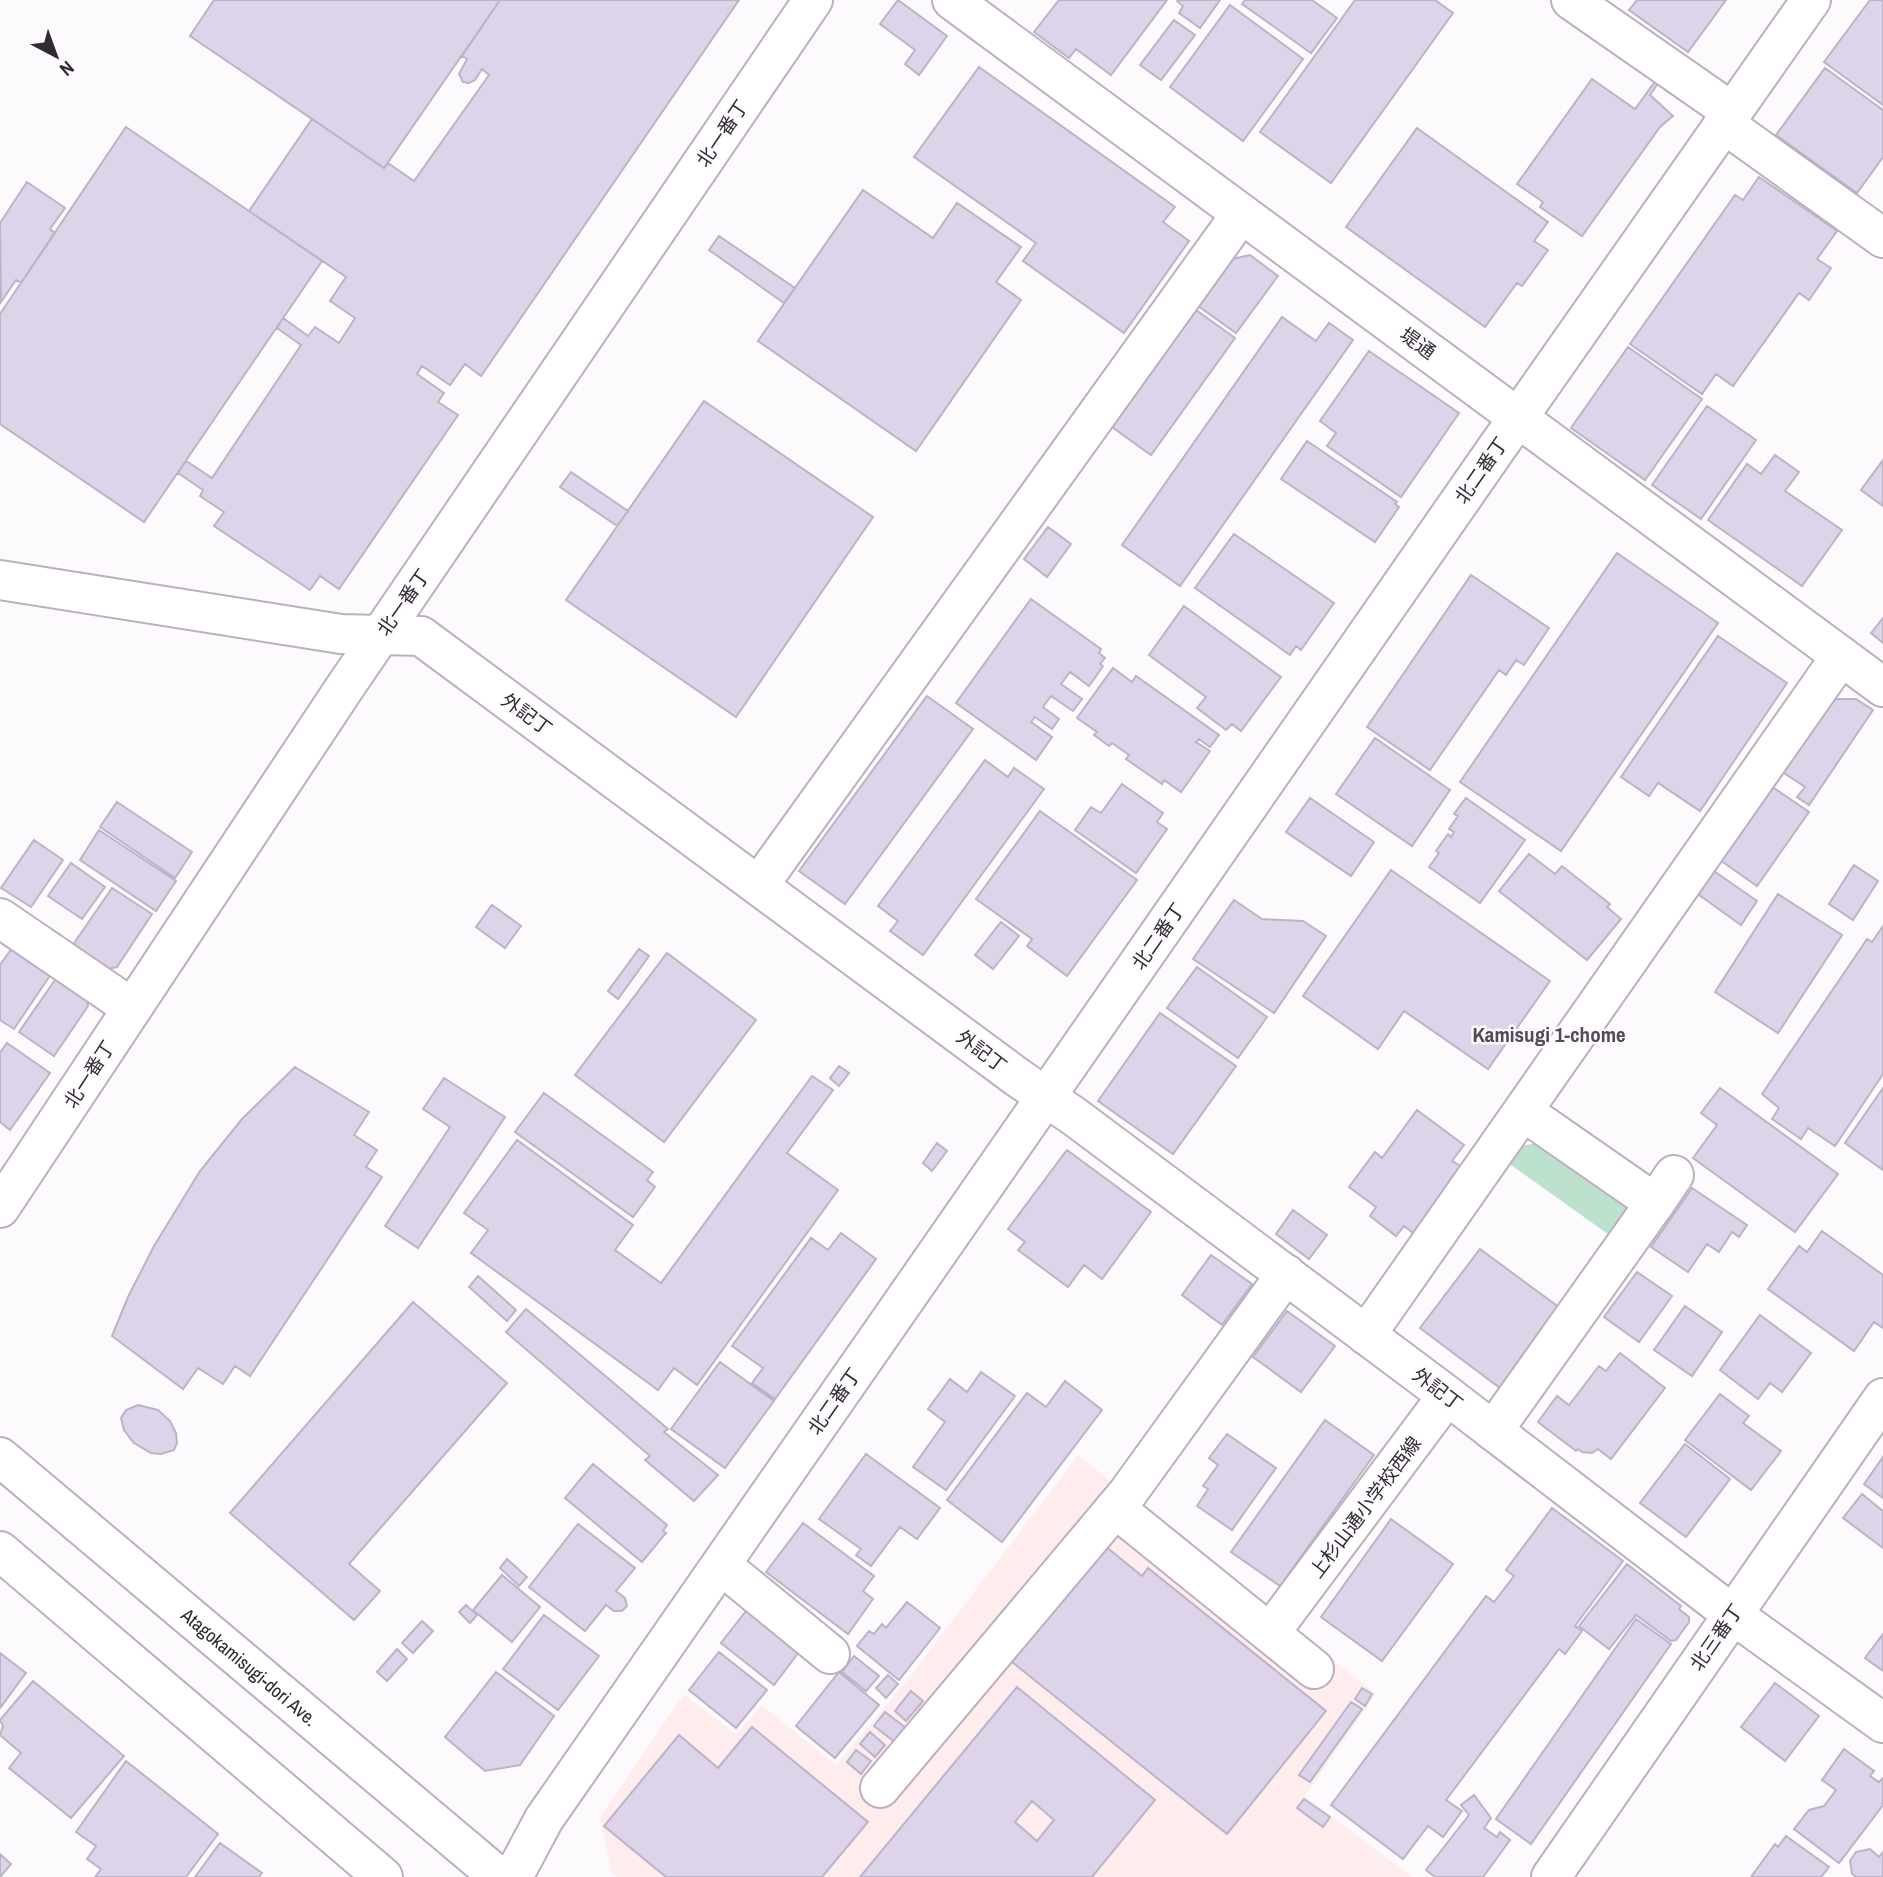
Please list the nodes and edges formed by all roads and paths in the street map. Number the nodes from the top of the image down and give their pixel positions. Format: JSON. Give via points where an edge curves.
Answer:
{"nodes":[{"id":1,"x":813,"y":0,"type":"edge"},
{"id":2,"x":952,"y":0,"type":"edge"},
{"id":3,"x":1571,"y":0,"type":"edge"},
{"id":4,"x":1811,"y":0,"type":"edge"},
{"id":5,"x":1728,"y":118,"type":"junction"},
{"id":6,"x":1241,"y":214,"type":"junction"},
{"id":7,"x":1883,"y":239,"type":"edge"},
{"id":8,"x":1518,"y":417,"type":"junction"},
{"id":9,"x":0,"y":580,"type":"edge"},
{"id":10,"x":381,"y":635,"type":"junction"},
{"id":11,"x":1841,"y":656,"type":"junction"},
{"id":12,"x":1883,"y":687,"type":"edge"},
{"id":13,"x":759,"y":885,"type":"junction"},
{"id":14,"x":0,"y":918,"type":"edge"},
{"id":15,"x":132,"y":1009,"type":"junction"},
{"id":16,"x":1047,"y":1097,"type":"junction"},
{"id":17,"x":1524,"y":1112,"type":"junction"},
{"id":18,"x":0,"y":1208,"type":"edge"},
{"id":19,"x":1286,"y":1274,"type":"junction"},
{"id":20,"x":1366,"y":1335,"type":"junction"},
{"id":21,"x":1447,"y":1396,"type":"junction"},
{"id":22,"x":1883,"y":1398,"type":"edge"},
{"id":23,"x":1493,"y":1431,"type":"junction"},
{"id":24,"x":0,"y":1457,"type":"edge"},
{"id":25,"x":1121,"y":1501,"type":"junction"},
{"id":26,"x":0,"y":1552,"type":"edge"},
{"id":27,"x":720,"y":1565,"type":"junction"},
{"id":28,"x":1732,"y":1614,"type":"junction"},
{"id":29,"x":1276,"y":1626,"type":"junction"},
{"id":30,"x":830,"y":1654,"type":"dead end"},
{"id":31,"x":1314,"y":1669,"type":"dead end"},
{"id":32,"x":1883,"y":1723,"type":"edge"},
{"id":33,"x":880,"y":1788,"type":"dead end"},
{"id":34,"x":383,"y":1877,"type":"edge"},
{"id":35,"x":499,"y":1877,"type":"edge"},
{"id":36,"x":513,"y":1877,"type":"edge"},
{"id":37,"x":1550,"y":1877,"type":"edge"}],
"edges":[{"from":1,"to":10,"type":"street","name":"北一番丁"},
{"from":2,"to":6,"type":"street","name":"堤通"},
{"from":3,"to":5,"type":"street"},
{"from":4,"to":5,"type":"street","name":"北二番丁"},
{"from":5,"to":7,"type":"street"},
{"from":5,"to":8,"type":"street","name":"北二番丁"},
{"from":6,"to":8,"type":"street","name":"堤通"},
{"from":6,"to":13,"type":"street"},
{"from":8,"to":11,"type":"street","name":"堤通"},
{"from":8,"to":16,"type":"street","name":"北二番丁"},
{"from":9,"to":10,"type":"street","name":"外記丁","via":[[341,634]]},
{"from":10,"to":13,"type":"street","name":"外記丁","via":[[421,636]]},
{"from":10,"to":15,"type":"street","name":"北一番丁"},
{"from":11,"to":12,"type":"street","name":"堤通"},
{"from":11,"to":17,"type":"street"},
{"from":13,"to":16,"type":"street","name":"外記丁"},
{"from":14,"to":15,"type":"street"},
{"from":15,"to":18,"type":"street","name":"北一番丁"},
{"from":16,"to":19,"type":"street","name":"外記丁"},
{"from":16,"to":27,"type":"street","name":"北二番丁"},
{"from":17,"to":20,"type":"street"},
{"from":17,"to":23,"type":"street","via":[[1665,1189]]},
{"from":19,"to":20,"type":"street","name":"外記丁"},
{"from":19,"to":25,"type":"street"},
{"from":20,"to":21,"type":"street","name":"外記丁"},
{"from":21,"to":23,"type":"street","name":"外記丁"},
{"from":21,"to":29,"type":"street","name":"上杉山通小学校西線"},
{"from":22,"to":28,"type":"street","name":"北三番丁"},
{"from":23,"to":28,"type":"street","name":"外記丁"},
{"from":24,"to":35,"type":"street","name":"Atagokamisugi-dori Ave."},
{"from":25,"to":29,"type":"street"},
{"from":25,"to":33,"type":"street"},
{"from":26,"to":34,"type":"street"},
{"from":27,"to":30,"type":"street"},
{"from":27,"to":36,"type":"street","name":"北二番丁","via":[[544,1819]]},
{"from":28,"to":32,"type":"street","name":"外記丁"},
{"from":28,"to":37,"type":"street","name":"北三番丁"},
{"from":29,"to":31,"type":"street"}]}
